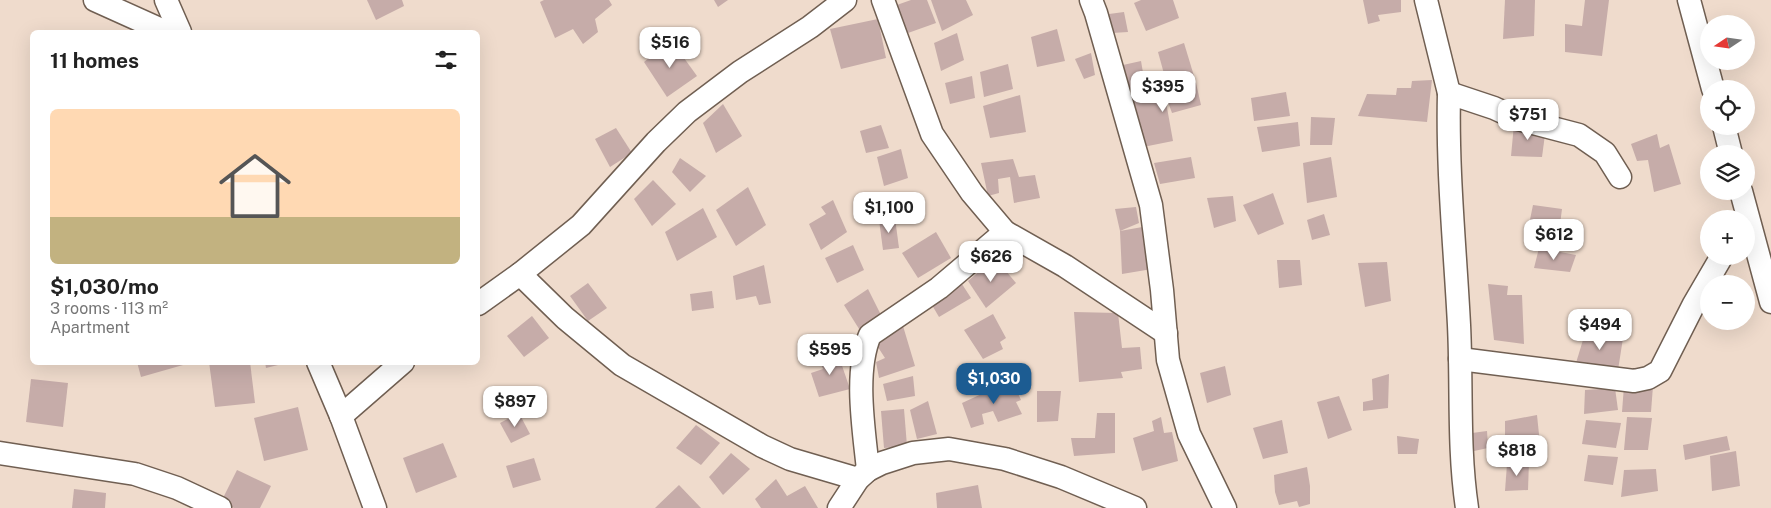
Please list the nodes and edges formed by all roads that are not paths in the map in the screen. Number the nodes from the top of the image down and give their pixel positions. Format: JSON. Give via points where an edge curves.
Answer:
{"nodes":[{"id":1,"x":95,"y":0,"type":"edge"},
{"id":2,"x":166,"y":0,"type":"edge"},
{"id":3,"x":845,"y":0,"type":"edge"},
{"id":4,"x":883,"y":0,"type":"edge"},
{"id":5,"x":1091,"y":0,"type":"edge"},
{"id":6,"x":1426,"y":0,"type":"edge"},
{"id":7,"x":1689,"y":0,"type":"edge"},
{"id":8,"x":162,"y":30,"type":"edge"},
{"id":9,"x":179,"y":30,"type":"edge"},
{"id":10,"x":1711,"y":80,"type":"edge"},
{"id":11,"x":1449,"y":93,"type":"junction"},
{"id":12,"x":1620,"y":177,"type":"dead end"},
{"id":13,"x":1743,"y":207,"type":"edge"},
{"id":14,"x":1005,"y":232,"type":"junction"},
{"id":15,"x":1717,"y":265,"type":"edge"},
{"id":16,"x":520,"y":274,"type":"junction"},
{"id":17,"x":1771,"y":302,"type":"edge"},
{"id":18,"x":480,"y":303,"type":"edge"},
{"id":19,"x":1166,"y":333,"type":"junction"},
{"id":20,"x":1460,"y":359,"type":"junction"},
{"id":21,"x":319,"y":365,"type":"edge"},
{"id":22,"x":400,"y":365,"type":"edge"},
{"id":23,"x":341,"y":416,"type":"junction"},
{"id":24,"x":0,"y":453,"type":"edge"},
{"id":25,"x":863,"y":474,"type":"junction"},
{"id":26,"x":177,"y":498,"type":"edge"},
{"id":27,"x":220,"y":508,"type":"edge"},
{"id":28,"x":375,"y":508,"type":"edge"},
{"id":29,"x":839,"y":508,"type":"edge"},
{"id":30,"x":1135,"y":508,"type":"edge"},
{"id":31,"x":1224,"y":508,"type":"edge"},
{"id":32,"x":1467,"y":508,"type":"edge"}],
"edges":[{"from":1,"to":8,"type":"street"},
{"from":2,"to":9,"type":"street"},
{"from":3,"to":16,"type":"street","via":[[687,112],[581,225]]},
{"from":4,"to":14,"type":"street","via":[[932,134],[972,193]]},
{"from":5,"to":19,"type":"street","via":[[1151,205]]},
{"from":6,"to":11,"type":"street"},
{"from":7,"to":10,"type":"street"},
{"from":11,"to":12,"type":"street","via":[[1518,119],[1579,135],[1605,153]]},
{"from":11,"to":20,"type":"street","via":[[1448,161]]},
{"from":13,"to":17,"type":"street"},
{"from":14,"to":19,"type":"street","via":[[1065,266]]},
{"from":14,"to":25,"type":"street","via":[[939,288],[870,335],[865,347],[861,392]]},
{"from":15,"to":20,"type":"street","via":[[1660,370],[1648,378],[1634,381]]},
{"from":16,"to":18,"type":"street"},
{"from":16,"to":25,"type":"street","via":[[565,318],[622,365],[790,459]]},
{"from":19,"to":31,"type":"street","via":[[1168,360],[1189,434]]},
{"from":20,"to":32,"type":"street"},
{"from":21,"to":23,"type":"street"},
{"from":22,"to":23,"type":"street"},
{"from":23,"to":28,"type":"street"},
{"from":24,"to":26,"type":"street","via":[[136,474]]},
{"from":25,"to":29,"type":"street"},
{"from":25,"to":30,"type":"street","via":[[882,463],[913,453],[948,448],[1005,458]]},
{"from":26,"to":27,"type":"street"}]}
